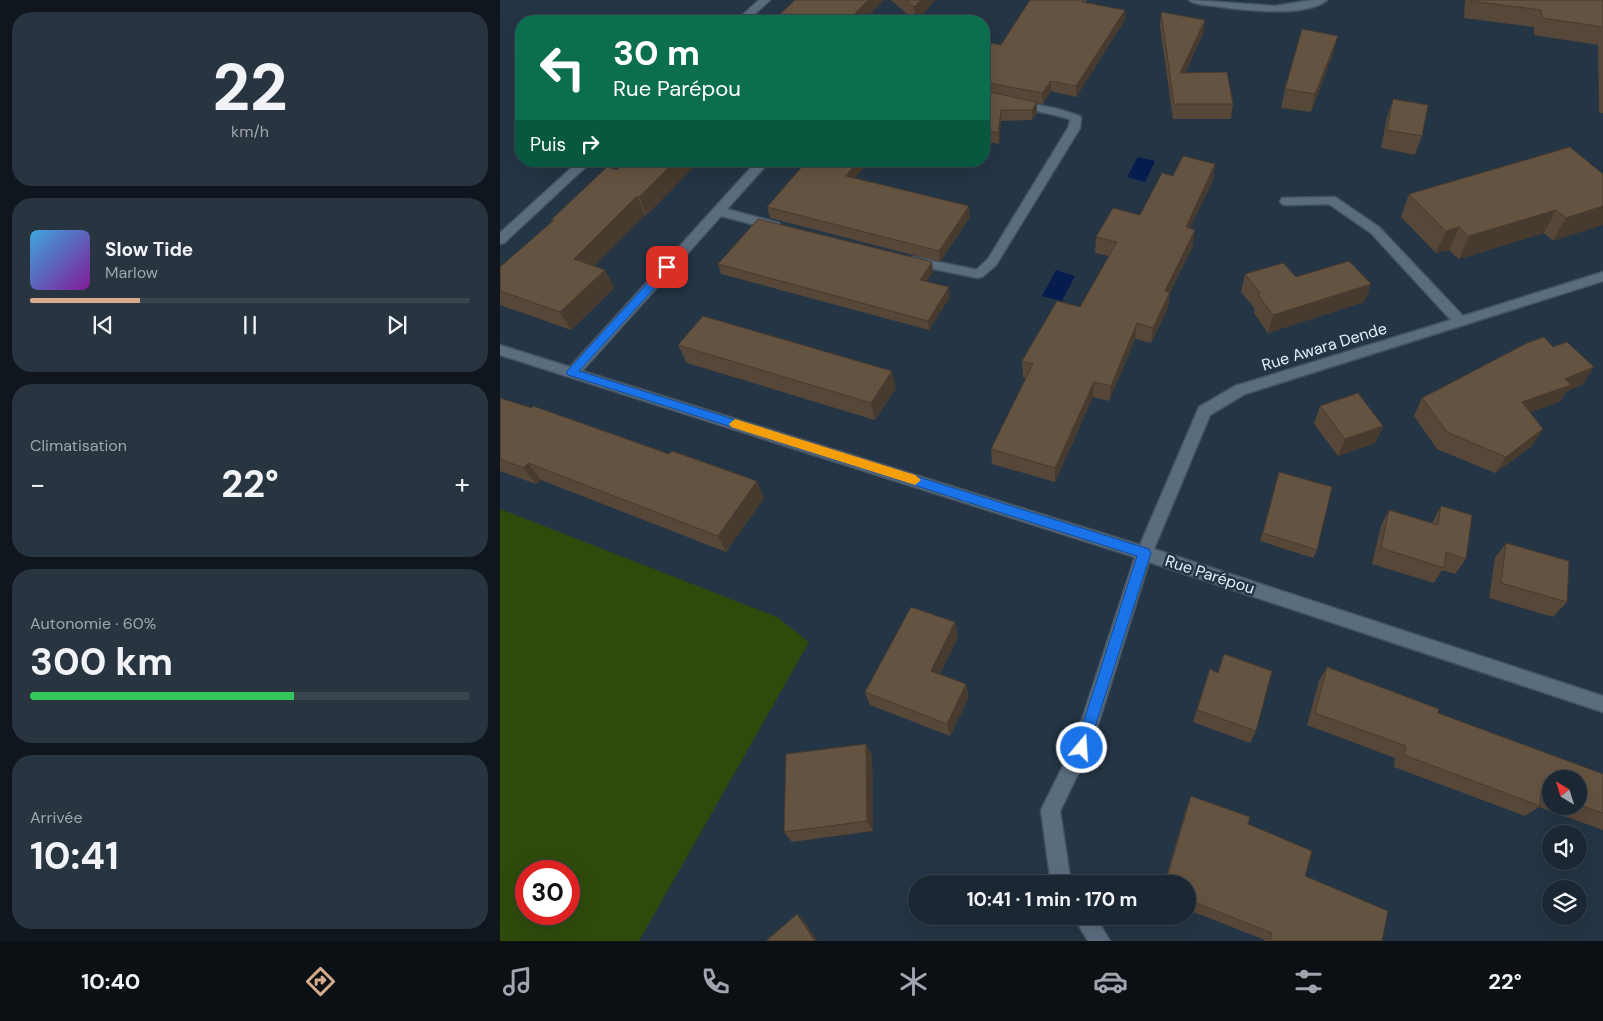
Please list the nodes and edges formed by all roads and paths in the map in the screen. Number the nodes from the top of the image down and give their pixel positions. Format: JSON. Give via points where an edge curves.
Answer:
{"nodes":[{"id":1,"x":765,"y":0,"type":"edge"},
{"id":2,"x":1194,"y":0,"type":"edge"},
{"id":3,"x":1322,"y":0,"type":"edge"},
{"id":4,"x":748,"y":15,"type":"edge"},
{"id":5,"x":990,"y":97,"type":"edge"},
{"id":6,"x":579,"y":167,"type":"edge"},
{"id":7,"x":758,"y":167,"type":"edge"},
{"id":8,"x":1286,"y":201,"type":"dead end"},
{"id":9,"x":718,"y":211,"type":"junction"},
{"id":10,"x":787,"y":230,"type":"edge"},
{"id":11,"x":500,"y":240,"type":"edge"},
{"id":12,"x":899,"y":257,"type":"edge"},
{"id":13,"x":1603,"y":276,"type":"edge"},
{"id":14,"x":1460,"y":322,"type":"junction"},
{"id":15,"x":500,"y":350,"type":"edge"},
{"id":16,"x":572,"y":373,"type":"junction"},
{"id":17,"x":1144,"y":553,"type":"junction"},
{"id":18,"x":1603,"y":704,"type":"edge"},
{"id":19,"x":1058,"y":875,"type":"edge"},
{"id":20,"x":1089,"y":925,"type":"edge"},
{"id":21,"x":1100,"y":941,"type":"edge"}],
"edges":[{"from":1,"to":4,"type":"street"},
{"from":2,"to":3,"type":"street","via":[[1242,8],[1283,9]]},
{"from":5,"to":12,"type":"street","via":[[1076,118],[1074,128],[992,262],[978,274]]},
{"from":6,"to":11,"type":"street"},
{"from":7,"to":9,"type":"street"},
{"from":8,"to":14,"type":"street","via":[[1331,200],[1375,230]]},
{"from":9,"to":10,"type":"street"},
{"from":9,"to":16,"type":"street"},
{"from":13,"to":14,"type":"street","name":"Rue Awara Dende"},
{"from":14,"to":17,"type":"street","name":"Rue Awara Dende","via":[[1240,390],[1204,411]]},
{"from":15,"to":16,"type":"street","name":"Rue Parépou"},
{"from":16,"to":17,"type":"street","name":"Rue Parépou"},
{"from":17,"to":18,"type":"street","name":"Rue Parépou"},
{"from":17,"to":19,"type":"street","name":"Rue Awara Dende","via":[[1082,748],[1050,810]]},
{"from":20,"to":21,"type":"street"}]}
